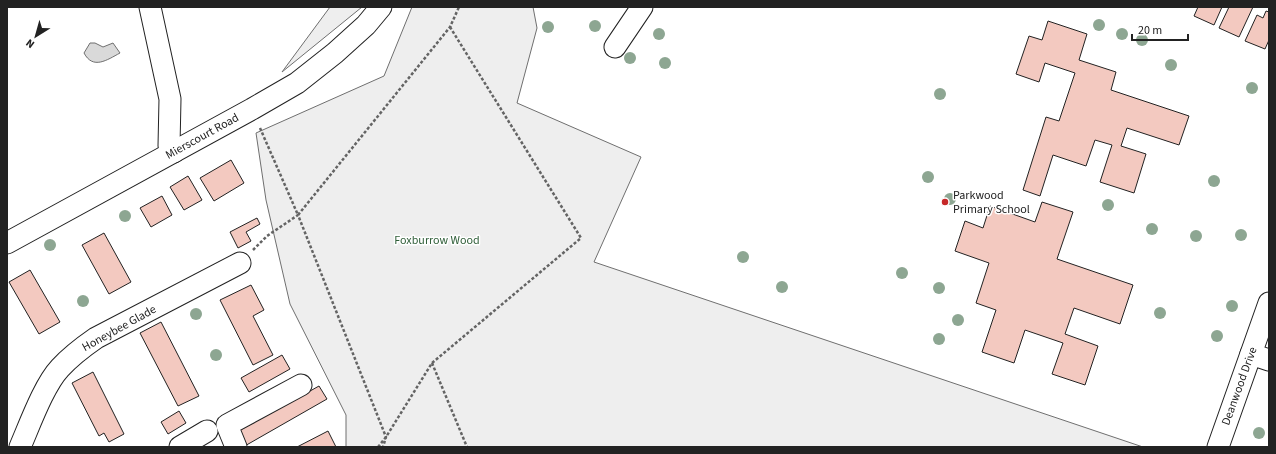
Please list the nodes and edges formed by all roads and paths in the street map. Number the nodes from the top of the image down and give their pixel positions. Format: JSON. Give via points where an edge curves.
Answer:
{"nodes":[{"id":1,"x":150,"y":7,"type":"edge"},
{"id":2,"x":381,"y":7,"type":"edge"},
{"id":3,"x":459,"y":7,"type":"edge"},
{"id":4,"x":642,"y":7,"type":"edge"},
{"id":5,"x":450,"y":27,"type":"junction"},
{"id":6,"x":615,"y":47,"type":"dead end"},
{"id":7,"x":252,"y":109,"type":"junction"},
{"id":8,"x":174,"y":152,"type":"junction"},
{"id":9,"x":298,"y":215,"type":"junction"},
{"id":10,"x":7,"y":243,"type":"edge"},
{"id":11,"x":240,"y":263,"type":"joint"},
{"id":12,"x":1269,"y":303,"type":"edge"},
{"id":13,"x":1260,"y":357,"type":"edge"},
{"id":14,"x":432,"y":363,"type":"junction"},
{"id":15,"x":301,"y":385,"type":"dead end"},
{"id":16,"x":207,"y":431,"type":"dead end"},
{"id":17,"x":386,"y":438,"type":"junction"},
{"id":18,"x":20,"y":447,"type":"edge"},
{"id":19,"x":180,"y":447,"type":"edge"},
{"id":20,"x":236,"y":447,"type":"edge"},
{"id":21,"x":378,"y":447,"type":"edge"},
{"id":22,"x":383,"y":447,"type":"edge"},
{"id":23,"x":467,"y":447,"type":"edge"},
{"id":24,"x":1218,"y":447,"type":"edge"}],
"edges":[{"from":1,"to":8,"type":"street","via":[[170,99],[169,146]]},
{"from":2,"to":7,"type":"street","name":"Mierscourt Road","via":[[366,25],[335,53],[297,83]]},
{"from":3,"to":5,"type":"path"},
{"from":4,"to":6,"type":"street"},
{"from":5,"to":9,"type":"path"},
{"from":5,"to":14,"type":"path","via":[[581,238]]},
{"from":7,"to":8,"type":"street","name":"Mierscourt Road"},
{"from":7,"to":9,"type":"path"},
{"from":8,"to":10,"type":"street","name":"Mierscourt Road"},
{"from":9,"to":11,"type":"path","via":[[267,236]]},
{"from":9,"to":17,"type":"path"},
{"from":11,"to":18,"type":"street","name":"Honeybee Glade","via":[[96,338],[75,353],[59,369],[48,386]]},
{"from":12,"to":13,"type":"street","name":"Deanwood Drive"},
{"from":13,"to":24,"type":"street","name":"Deanwood Drive"},
{"from":14,"to":17,"type":"path"},
{"from":14,"to":23,"type":"path"},
{"from":15,"to":20,"type":"street","via":[[226,425]]},
{"from":16,"to":19,"type":"street"},
{"from":17,"to":21,"type":"path"},
{"from":17,"to":22,"type":"path"}]}
